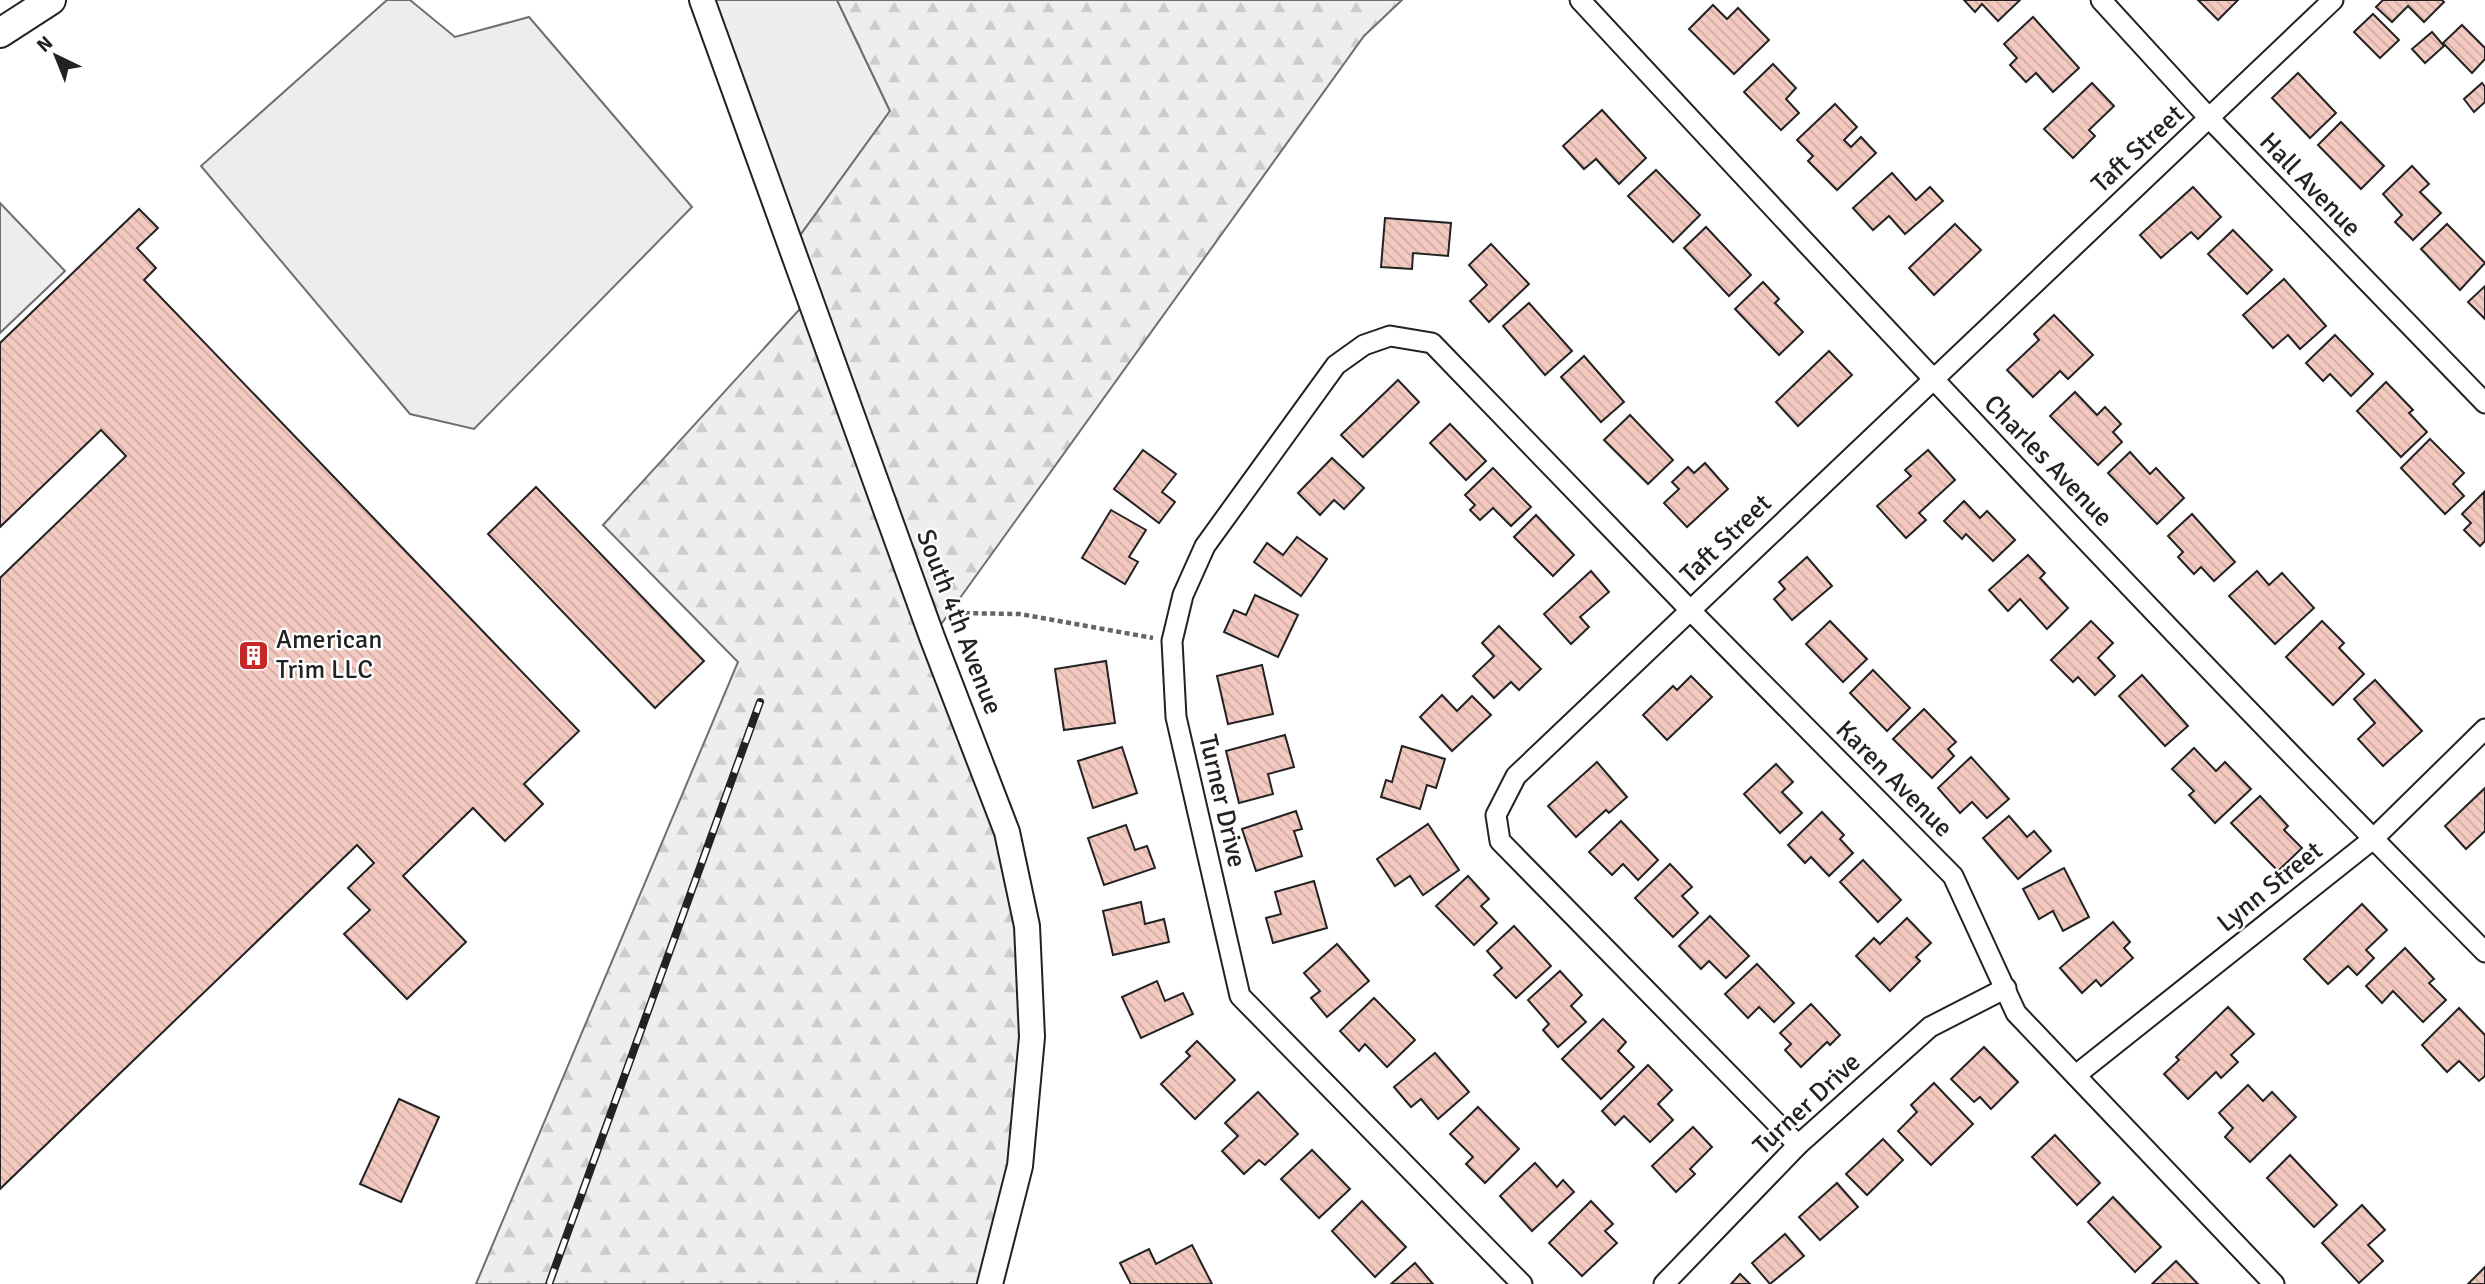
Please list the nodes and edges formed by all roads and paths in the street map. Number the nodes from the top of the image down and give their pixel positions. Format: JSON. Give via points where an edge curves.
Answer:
{"nodes":[{"id":1,"x":51,"y":0,"type":"edge"},
{"id":2,"x":702,"y":0,"type":"edge"},
{"id":3,"x":1580,"y":0,"type":"edge"},
{"id":4,"x":2101,"y":0,"type":"edge"},
{"id":5,"x":2333,"y":0,"type":"edge"},
{"id":6,"x":0,"y":33,"type":"edge"},
{"id":7,"x":2209,"y":118,"type":"junction"},
{"id":8,"x":1432,"y":343,"type":"joint"},
{"id":9,"x":1933,"y":379,"type":"junction"},
{"id":10,"x":2485,"y":402,"type":"edge"},
{"id":11,"x":1690,"y":610,"type":"junction"},
{"id":12,"x":932,"y":637,"type":"junction"},
{"id":13,"x":1172,"y":641,"type":"junction"},
{"id":14,"x":2485,"y":729,"type":"edge"},
{"id":15,"x":2373,"y":839,"type":"junction"},
{"id":16,"x":2485,"y":952,"type":"edge"},
{"id":17,"x":2006,"y":988,"type":"junction"},
{"id":18,"x":2076,"y":1075,"type":"junction"},
{"id":19,"x":1798,"y":1144,"type":"junction"},
{"id":20,"x":989,"y":1284,"type":"edge"},
{"id":21,"x":1522,"y":1284,"type":"edge"},
{"id":22,"x":1664,"y":1284,"type":"edge"},
{"id":23,"x":2274,"y":1284,"type":"edge"}],
"edges":[{"from":1,"to":6,"type":"main road"},
{"from":2,"to":12,"type":"street","name":"South 4th Avenue"},
{"from":3,"to":9,"type":"street","name":"Charles Avenue"},
{"from":4,"to":7,"type":"street","name":"Hall Avenue"},
{"from":5,"to":7,"type":"street","name":"Taft Street"},
{"from":7,"to":9,"type":"street","name":"Taft Street"},
{"from":7,"to":10,"type":"street","name":"Hall Avenue"},
{"from":8,"to":11,"type":"street","name":"Karen Avenue"},
{"from":8,"to":13,"type":"street","name":"Turner Drive","via":[[1390,335],[1364,345],[1336,365],[1205,546],[1183,594]]},
{"from":9,"to":11,"type":"street","name":"Taft Street"},
{"from":9,"to":15,"type":"street","name":"Charles Avenue"},
{"from":11,"to":17,"type":"street","name":"Karen Avenue","via":[[1953,876]]},
{"from":11,"to":19,"type":"street","name":"Taft Street","via":[[1516,776],[1496,815],[1500,841]]},
{"from":12,"to":13,"type":"path","via":[[957,612],[1020,614]]},
{"from":12,"to":20,"type":"street","name":"South 4th Avenue","via":[[1007,832],[1027,926],[1032,1037],[1020,1166]]},
{"from":13,"to":21,"type":"street","name":"Turner Drive","via":[[1176,717],[1240,996]]},
{"from":14,"to":15,"type":"street","name":"Lynn Street"},
{"from":15,"to":16,"type":"street","name":"Charles Avenue"},
{"from":15,"to":18,"type":"street","name":"Lynn Street"},
{"from":17,"to":18,"type":"street","name":"Karen Avenue","via":[[2016,1013]]},
{"from":17,"to":19,"type":"street","name":"Turner Drive","via":[[1930,1027]]},
{"from":18,"to":23,"type":"street","name":"Karen Avenue"},
{"from":19,"to":22,"type":"street","name":"Turner Drive"}]}
